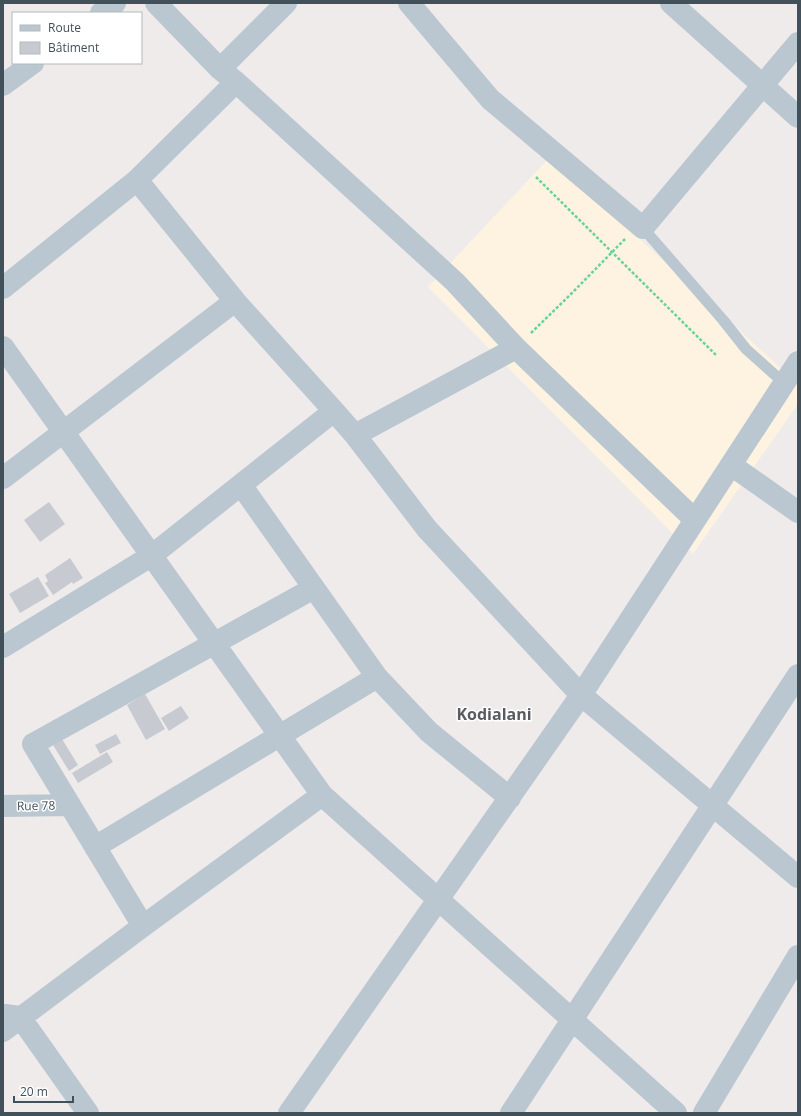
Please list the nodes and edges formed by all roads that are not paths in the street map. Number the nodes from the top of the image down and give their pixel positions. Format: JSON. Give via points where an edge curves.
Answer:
{"nodes":[{"id":1,"x":115,"y":3,"type":"edge"},
{"id":2,"x":156,"y":3,"type":"edge"},
{"id":3,"x":286,"y":3,"type":"edge"},
{"id":4,"x":409,"y":3,"type":"edge"},
{"id":5,"x":671,"y":3,"type":"edge"},
{"id":6,"x":102,"y":12,"type":"edge"},
{"id":7,"x":798,"y":43,"type":"edge"},
{"id":8,"x":32,"y":64,"type":"edge"},
{"id":9,"x":228,"y":76,"type":"junction"},
{"id":10,"x":3,"y":85,"type":"edge"},
{"id":11,"x":763,"y":85,"type":"junction"},
{"id":12,"x":798,"y":117,"type":"edge"},
{"id":13,"x":137,"y":180,"type":"junction"},
{"id":14,"x":641,"y":226,"type":"junction"},
{"id":15,"x":3,"y":288,"type":"edge"},
{"id":16,"x":236,"y":301,"type":"junction"},
{"id":17,"x":3,"y":347,"type":"edge"},
{"id":18,"x":516,"y":348,"type":"junction"},
{"id":19,"x":798,"y":362,"type":"edge"},
{"id":20,"x":784,"y":382,"type":"junction"},
{"id":21,"x":334,"y":411,"type":"junction"},
{"id":22,"x":64,"y":432,"type":"junction"},
{"id":23,"x":355,"y":435,"type":"junction"},
{"id":24,"x":731,"y":466,"type":"junction"},
{"id":25,"x":3,"y":478,"type":"edge"},
{"id":26,"x":241,"y":485,"type":"junction"},
{"id":27,"x":798,"y":512,"type":"edge"},
{"id":28,"x":696,"y":520,"type":"junction"},
{"id":29,"x":151,"y":556,"type":"junction"},
{"id":30,"x":314,"y":588,"type":"junction"},
{"id":31,"x":213,"y":643,"type":"junction"},
{"id":32,"x":3,"y":647,"type":"edge"},
{"id":33,"x":798,"y":675,"type":"edge"},
{"id":34,"x":377,"y":677,"type":"junction"},
{"id":35,"x":582,"y":695,"type":"junction"},
{"id":36,"x":280,"y":736,"type":"junction"},
{"id":37,"x":322,"y":795,"type":"junction"},
{"id":38,"x":510,"y":798,"type":"junction"},
{"id":39,"x":70,"y":805,"type":"junction"},
{"id":40,"x":712,"y":805,"type":"junction"},
{"id":41,"x":3,"y":806,"type":"edge"},
{"id":42,"x":95,"y":847,"type":"junction"},
{"id":43,"x":798,"y":877,"type":"edge"},
{"id":44,"x":438,"y":900,"type":"junction"},
{"id":45,"x":143,"y":926,"type":"junction"},
{"id":46,"x":798,"y":956,"type":"edge"},
{"id":47,"x":12,"y":1016,"type":"edge"},
{"id":48,"x":572,"y":1020,"type":"junction"},
{"id":49,"x":3,"y":1031,"type":"edge"},
{"id":50,"x":88,"y":1113,"type":"edge"},
{"id":51,"x":289,"y":1113,"type":"edge"},
{"id":52,"x":511,"y":1113,"type":"edge"},
{"id":53,"x":676,"y":1113,"type":"edge"},
{"id":54,"x":704,"y":1113,"type":"edge"}],
"edges":[{"from":1,"to":6,"type":"street"},
{"from":2,"to":9,"type":"street"},
{"from":3,"to":9,"type":"street"},
{"from":4,"to":14,"type":"street","via":[[490,99]]},
{"from":5,"to":11,"type":"street"},
{"from":7,"to":11,"type":"street"},
{"from":8,"to":10,"type":"street"},
{"from":9,"to":13,"type":"street"},
{"from":9,"to":18,"type":"street","via":[[455,282]]},
{"from":11,"to":12,"type":"street"},
{"from":11,"to":14,"type":"street"},
{"from":13,"to":15,"type":"street"},
{"from":13,"to":16,"type":"street"},
{"from":14,"to":20,"type":"lane","via":[[746,349]]},
{"from":16,"to":21,"type":"street"},
{"from":16,"to":22,"type":"street"},
{"from":17,"to":22,"type":"street"},
{"from":18,"to":23,"type":"street"},
{"from":18,"to":28,"type":"street"},
{"from":19,"to":20,"type":"street"},
{"from":20,"to":24,"type":"street"},
{"from":21,"to":23,"type":"street"},
{"from":21,"to":26,"type":"street"},
{"from":22,"to":25,"type":"street"},
{"from":22,"to":29,"type":"street"},
{"from":23,"to":35,"type":"street","via":[[427,529]]},
{"from":24,"to":27,"type":"street"},
{"from":24,"to":28,"type":"street"},
{"from":26,"to":29,"type":"street"},
{"from":26,"to":30,"type":"street"},
{"from":28,"to":35,"type":"street"},
{"from":29,"to":31,"type":"street"},
{"from":29,"to":32,"type":"street"},
{"from":30,"to":31,"type":"street"},
{"from":30,"to":34,"type":"street"},
{"from":31,"to":36,"type":"street"},
{"from":31,"to":39,"type":"street","via":[[33,744]]},
{"from":33,"to":40,"type":"street"},
{"from":34,"to":36,"type":"street"},
{"from":34,"to":38,"type":"street","via":[[429,732]]},
{"from":35,"to":38,"type":"street"},
{"from":35,"to":40,"type":"street"},
{"from":36,"to":37,"type":"street"},
{"from":36,"to":42,"type":"street"},
{"from":37,"to":44,"type":"street"},
{"from":37,"to":45,"type":"street"},
{"from":38,"to":44,"type":"street"},
{"from":39,"to":41,"type":"street","name":"Rue 78"},
{"from":39,"to":42,"type":"street"},
{"from":40,"to":43,"type":"street"},
{"from":40,"to":48,"type":"street"},
{"from":42,"to":45,"type":"street"},
{"from":44,"to":48,"type":"street"},
{"from":44,"to":51,"type":"street"},
{"from":45,"to":47,"type":"street"},
{"from":46,"to":54,"type":"street"},
{"from":47,"to":49,"type":"street"},
{"from":47,"to":50,"type":"street"},
{"from":48,"to":52,"type":"street"},
{"from":48,"to":53,"type":"street"}]}
